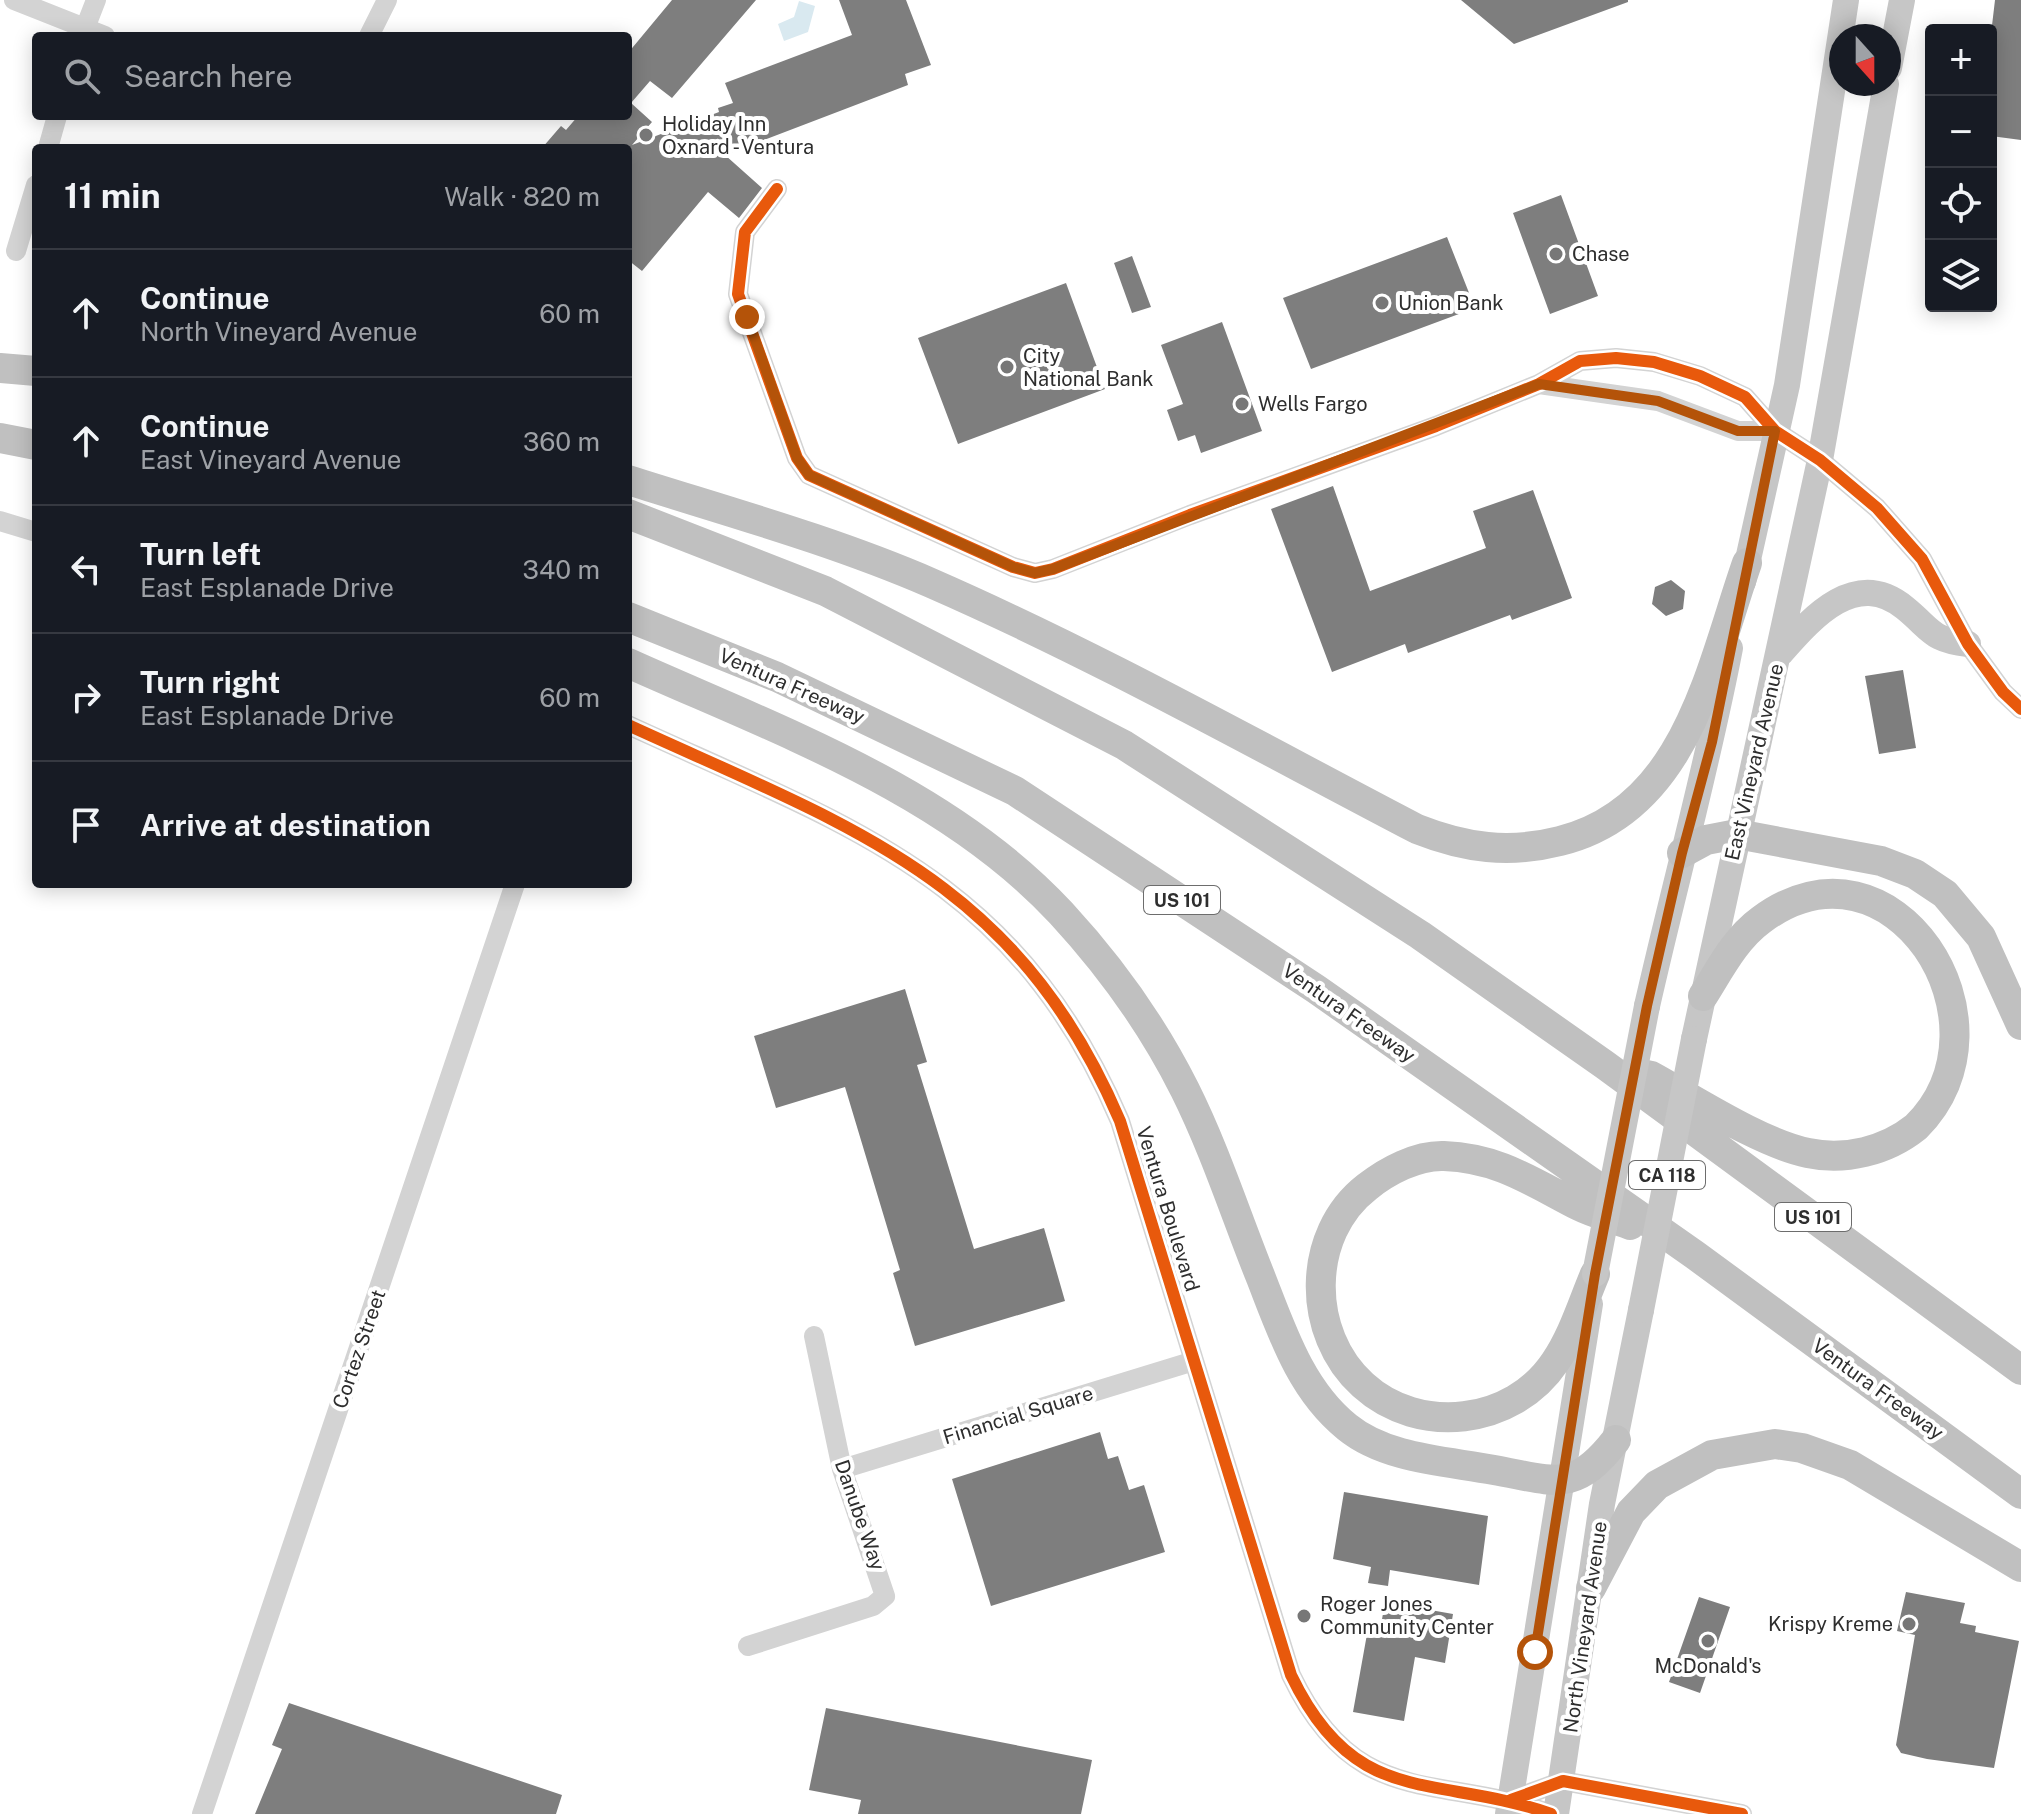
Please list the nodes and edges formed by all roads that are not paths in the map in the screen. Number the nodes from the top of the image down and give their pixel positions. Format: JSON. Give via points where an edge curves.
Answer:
{"nodes":[{"id":1,"x":14,"y":0,"type":"edge"},
{"id":2,"x":96,"y":0,"type":"edge"},
{"id":3,"x":387,"y":0,"type":"edge"},
{"id":4,"x":1846,"y":0,"type":"edge"},
{"id":5,"x":1902,"y":0,"type":"edge"},
{"id":6,"x":1897,"y":24,"type":"edge"},
{"id":7,"x":84,"y":32,"type":"edge"},
{"id":8,"x":371,"y":32,"type":"edge"},
{"id":9,"x":1884,"y":96,"type":"edge"},
{"id":10,"x":56,"y":120,"type":"edge"},
{"id":11,"x":49,"y":144,"type":"edge"},
{"id":12,"x":777,"y":189,"type":"dead end"},
{"id":13,"x":32,"y":198,"type":"edge"},
{"id":14,"x":16,"y":251,"type":"dead end"},
{"id":15,"x":0,"y":368,"type":"edge"},
{"id":16,"x":32,"y":371,"type":"edge"},
{"id":17,"x":1539,"y":384,"type":"junction"},
{"id":18,"x":1777,"y":423,"type":"junction"},
{"id":19,"x":0,"y":438,"type":"edge"},
{"id":20,"x":32,"y":444,"type":"edge"},
{"id":21,"x":1820,"y":460,"type":"junction"},
{"id":22,"x":632,"y":481,"type":"edge"},
{"id":23,"x":632,"y":516,"type":"edge"},
{"id":24,"x":0,"y":521,"type":"edge"},
{"id":25,"x":32,"y":531,"type":"edge"},
{"id":26,"x":1747,"y":563,"type":"junction"},
{"id":27,"x":632,"y":619,"type":"edge"},
{"id":28,"x":1968,"y":644,"type":"junction"},
{"id":29,"x":1780,"y":654,"type":"junction"},
{"id":30,"x":632,"y":665,"type":"edge"},
{"id":31,"x":2021,"y":709,"type":"edge"},
{"id":32,"x":632,"y":727,"type":"edge"},
{"id":33,"x":1737,"y":834,"type":"junction"},
{"id":34,"x":1682,"y":853,"type":"junction"},
{"id":35,"x":514,"y":888,"type":"edge"},
{"id":36,"x":1703,"y":996,"type":"junction"},
{"id":37,"x":2021,"y":1025,"type":"edge"},
{"id":38,"x":1605,"y":1065,"type":"junction"},
{"id":39,"x":1674,"y":1241,"type":"junction"},
{"id":40,"x":1595,"y":1274,"type":"junction"},
{"id":41,"x":814,"y":1336,"type":"dead end"},
{"id":42,"x":1194,"y":1361,"type":"junction"},
{"id":43,"x":2021,"y":1370,"type":"edge"},
{"id":44,"x":1616,"y":1440,"type":"junction"},
{"id":45,"x":842,"y":1469,"type":"junction"},
{"id":46,"x":1561,"y":1481,"type":"junction"},
{"id":47,"x":2021,"y":1494,"type":"edge"},
{"id":48,"x":2021,"y":1567,"type":"edge"},
{"id":49,"x":1591,"y":1588,"type":"junction"},
{"id":50,"x":748,"y":1646,"type":"dead end"},
{"id":51,"x":1563,"y":1781,"type":"junction"},
{"id":52,"x":1509,"y":1807,"type":"edge"},
{"id":53,"x":202,"y":1814,"type":"edge"},
{"id":54,"x":1554,"y":1814,"type":"edge"},
{"id":55,"x":1742,"y":1814,"type":"edge"}],
"edges":[{"from":1,"to":7,"type":"street"},
{"from":2,"to":7,"type":"street"},
{"from":3,"to":8,"type":"street"},
{"from":4,"to":18,"type":"main road"},
{"from":5,"to":6,"type":"main road"},
{"from":9,"to":21,"type":"main road","name":"East Vineyard Avenue"},
{"from":10,"to":11,"type":"street"},
{"from":12,"to":17,"type":"street","via":[[745,232],[738,294],[797,458],[809,475],[1035,573]]},
{"from":13,"to":14,"type":"street"},
{"from":15,"to":16,"type":"highway"},
{"from":17,"to":18,"type":"street","via":[[1658,401],[1738,431]]},
{"from":17,"to":18,"type":"street","via":[[1580,361],[1654,362],[1745,397]]},
{"from":18,"to":21,"type":"street"},
{"from":18,"to":26,"type":"main road"},
{"from":19,"to":20,"type":"highway"},
{"from":21,"to":28,"type":"street","via":[[1877,508],[1922,559]]},
{"from":21,"to":29,"type":"main road","name":"East Vineyard Avenue"},
{"from":22,"to":26,"type":"highway","via":[[800,534],[929,582],[1072,648],[1417,829],[1451,842],[1509,850],[1589,833],[1642,799],[1692,722]]},
{"from":23,"to":38,"type":"highway","number":"US 101","via":[[825,591],[1124,745],[1420,935]]},
{"from":24,"to":25,"type":"street"},
{"from":26,"to":34,"type":"main road","via":[[1712,742]]},
{"from":27,"to":39,"type":"highway","name":"Ventura Freeway","number":"US 101","via":[[777,677],[1015,791],[1316,989]]},
{"from":28,"to":29,"type":"main road","via":[[1940,641],[1901,604],[1872,594],[1831,602]]},
{"from":28,"to":31,"type":"street"},
{"from":29,"to":33,"type":"main road","name":"East Vineyard Avenue"},
{"from":30,"to":46,"type":"highway","via":[[850,763],[957,828],[1060,911],[1109,970],[1186,1092],[1299,1368],[1325,1407],[1351,1430],[1402,1453]]},
{"from":32,"to":42,"type":"street","name":"Ventura Boulevard","via":[[884,845],[937,880],[1007,943],[1077,1034],[1105,1086]]},
{"from":33,"to":34,"type":"highway","via":[[1706,840]]},
{"from":33,"to":36,"type":"main road","name":"East Vineyard Avenue"},
{"from":33,"to":37,"type":"highway","via":[[1881,861],[1930,884],[1965,913],[1981,937]]},
{"from":34,"to":40,"type":"main road","number":"CA 118","bridge":true},
{"from":35,"to":53,"type":"street","name":"Cortez Street"},
{"from":36,"to":38,"type":"highway","via":[[1738,941],[1772,912],[1813,897],[1857,897],[1911,921],[1943,954],[1964,1011],[1961,1056],[1943,1098],[1923,1122],[1884,1146],[1839,1156],[1779,1144],[1651,1076]]},
{"from":36,"to":44,"type":"main road","name":"East Vineyard Avenue","number":"CA 118","bridge":true},
{"from":38,"to":43,"type":"highway","number":"US 101"},
{"from":39,"to":40,"type":"highway","via":[[1582,1207],[1487,1160],[1440,1156],[1388,1170],[1356,1195],[1332,1230],[1321,1262],[1320,1299],[1328,1333],[1363,1385],[1421,1415],[1457,1419],[1490,1411],[1524,1394],[1555,1363]]},
{"from":39,"to":47,"type":"highway","name":"Ventura Freeway","number":"US 101"},
{"from":40,"to":46,"type":"main road","number":"CA 118"},
{"from":41,"to":45,"type":"street","name":"Danube Way"},
{"from":42,"to":45,"type":"street","name":"Financial Square"},
{"from":42,"to":52,"type":"street","name":"Ventura Boulevard","via":[[1291,1675],[1321,1726],[1342,1748],[1394,1779]]},
{"from":44,"to":46,"type":"highway","via":[[1583,1475]]},
{"from":44,"to":49,"type":"main road","name":"North Vineyard Avenue","number":"CA 118"},
{"from":45,"to":50,"type":"street","name":"Danube Way","via":[[885,1589],[883,1599]]},
{"from":46,"to":52,"type":"main road","number":"CA 118"},
{"from":48,"to":49,"type":"highway","via":[[1850,1465],[1815,1451],[1775,1444],[1712,1455],[1657,1485],[1631,1512]]},
{"from":49,"to":51,"type":"main road","name":"North Vineyard Avenue","number":"CA 118"},
{"from":51,"to":52,"type":"street"},
{"from":51,"to":54,"type":"main road","name":"North Vineyard Avenue","number":"CA 118"},
{"from":51,"to":55,"type":"street"},
{"from":52,"to":54,"type":"street"}]}
